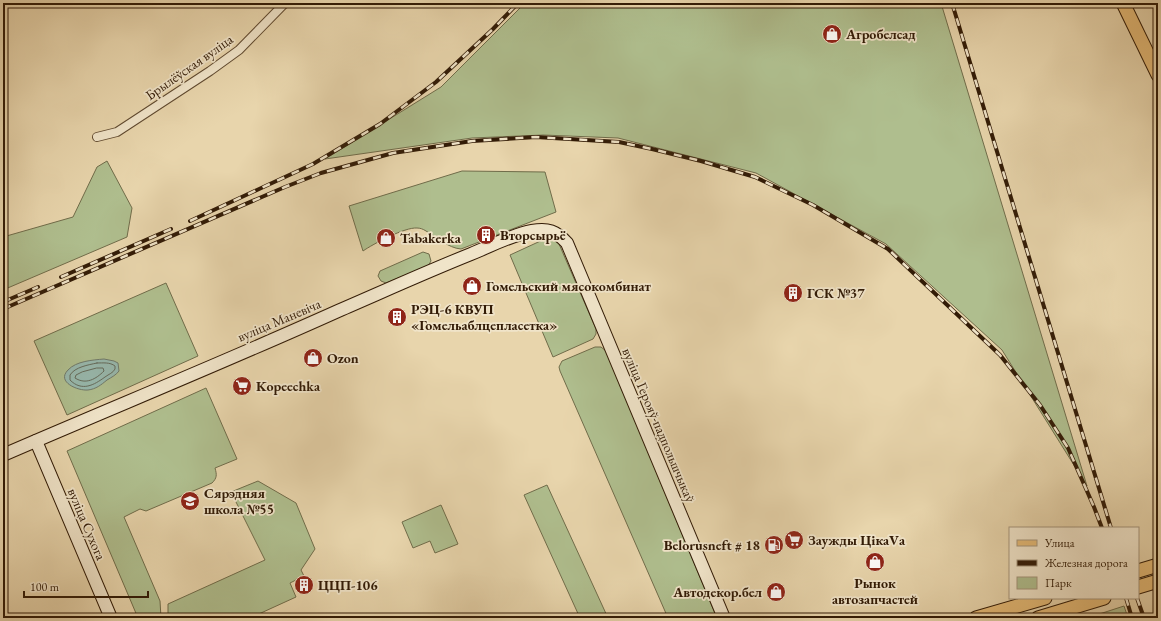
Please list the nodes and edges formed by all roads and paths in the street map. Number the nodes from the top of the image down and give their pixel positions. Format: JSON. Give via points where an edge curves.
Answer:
{"nodes":[{"id":1,"x":285,"y":3,"type":"edge"},
{"id":2,"x":1123,"y":3,"type":"edge"},
{"id":3,"x":1158,"y":75,"type":"edge"},
{"id":4,"x":97,"y":137,"type":"dead end"},
{"id":5,"x":567,"y":243,"type":"joint"},
{"id":6,"x":36,"y":441,"type":"junction"},
{"id":7,"x":3,"y":455,"type":"edge"},
{"id":8,"x":1158,"y":565,"type":"edge"},
{"id":9,"x":1139,"y":571,"type":"edge"},
{"id":10,"x":1158,"y":581,"type":"edge"},
{"id":11,"x":1139,"y":587,"type":"edge"},
{"id":12,"x":1042,"y":599,"type":"edge"},
{"id":13,"x":1101,"y":599,"type":"edge"},
{"id":14,"x":111,"y":618,"type":"edge"},
{"id":15,"x":724,"y":618,"type":"edge"},
{"id":16,"x":976,"y":618,"type":"edge"},
{"id":17,"x":1038,"y":618,"type":"edge"}],
"edges":[{"from":1,"to":4,"type":"street","name":"Брылёўская вуліца","via":[[239,50],[210,71],[117,132]]},
{"from":2,"to":3,"type":"main road"},
{"from":5,"to":6,"type":"street","name":"вуліца Маневіча","via":[[559,235],[542,229],[516,236]]},
{"from":5,"to":15,"type":"street","name":"вуліца Герояў-падпольшчыкаў"},
{"from":6,"to":7,"type":"street","name":"вуліца Маневіча"},
{"from":6,"to":14,"type":"street","name":"вуліца Сухога"},
{"from":8,"to":9,"type":"main road"},
{"from":10,"to":11,"type":"main road"},
{"from":12,"to":16,"type":"main road"},
{"from":13,"to":17,"type":"main road"}]}
